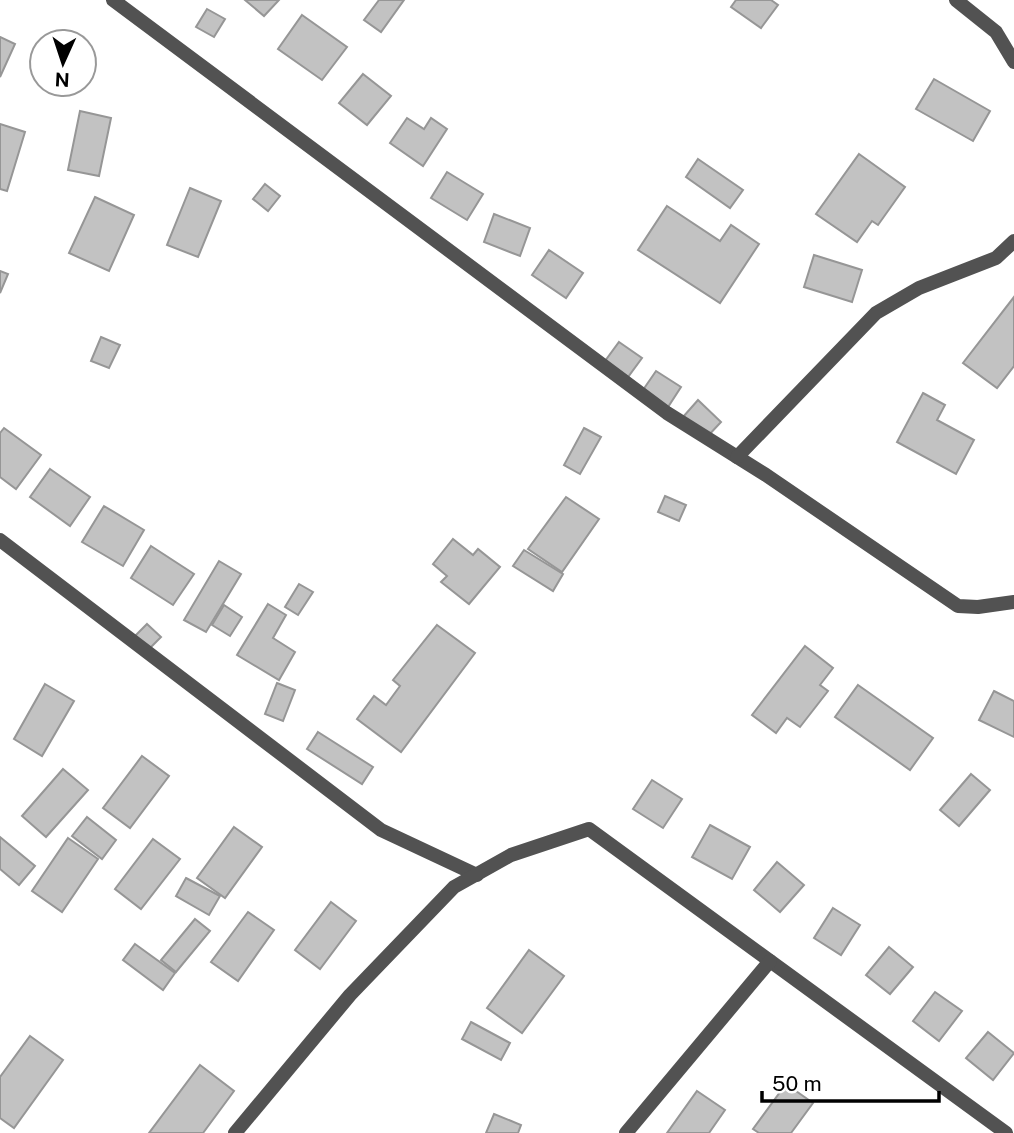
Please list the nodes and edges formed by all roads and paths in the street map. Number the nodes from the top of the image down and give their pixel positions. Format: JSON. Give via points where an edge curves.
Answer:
{"nodes":[{"id":1,"x":113,"y":0,"type":"edge"},
{"id":2,"x":956,"y":0,"type":"edge"},
{"id":3,"x":1014,"y":62,"type":"edge"},
{"id":4,"x":1014,"y":241,"type":"edge"},
{"id":5,"x":737,"y":457,"type":"junction"},
{"id":6,"x":0,"y":540,"type":"edge"},
{"id":7,"x":1014,"y":602,"type":"edge"},
{"id":8,"x":477,"y":875,"type":"junction"},
{"id":9,"x":769,"y":961,"type":"junction"},
{"id":10,"x":235,"y":1133,"type":"edge"},
{"id":11,"x":626,"y":1133,"type":"edge"},
{"id":12,"x":1006,"y":1133,"type":"edge"}],
"edges":[{"from":1,"to":5,"type":"street","via":[[667,413]]},
{"from":2,"to":3,"type":"street","via":[[996,32]]},
{"from":4,"to":5,"type":"street","via":[[996,258],[919,288],[876,313]]},
{"from":5,"to":7,"type":"street","via":[[958,606]]},
{"from":6,"to":8,"type":"street","via":[[381,830]]},
{"from":8,"to":9,"type":"street","via":[[512,855],[589,829]]},
{"from":8,"to":10,"type":"street","via":[[454,887],[350,995]]},
{"from":9,"to":11,"type":"street"},
{"from":9,"to":12,"type":"street"}]}
